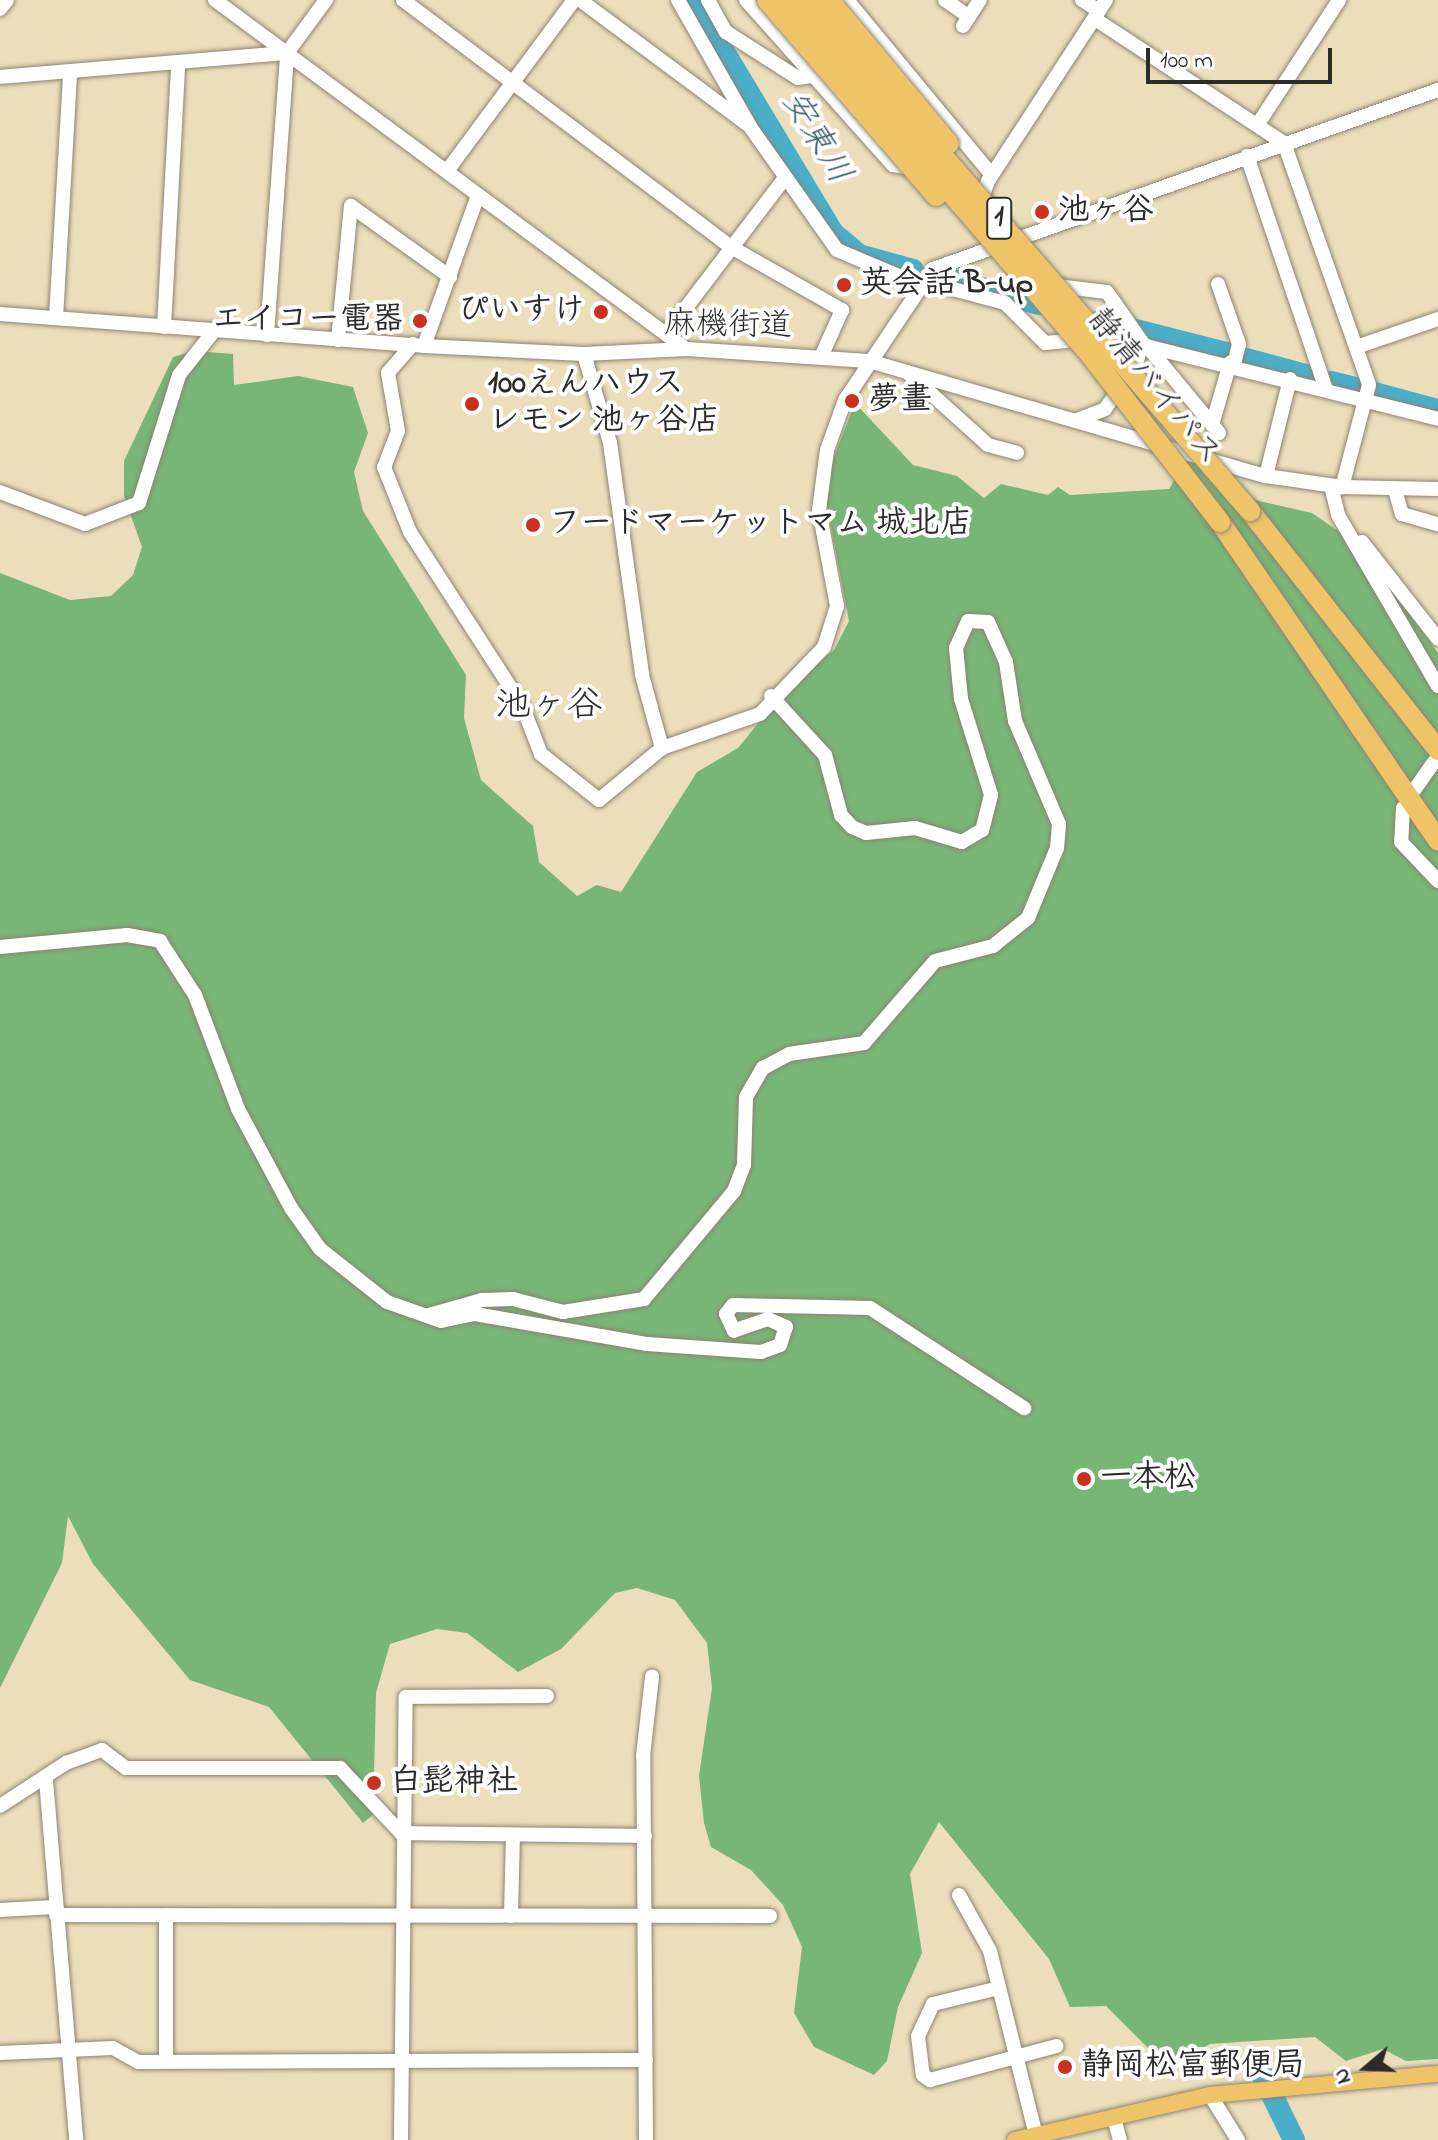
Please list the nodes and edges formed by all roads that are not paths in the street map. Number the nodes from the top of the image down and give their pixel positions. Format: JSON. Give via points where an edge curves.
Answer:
{"nodes":[{"id":1,"x":7,"y":0,"type":"edge"},
{"id":2,"x":215,"y":0,"type":"edge"},
{"id":3,"x":326,"y":0,"type":"edge"},
{"id":4,"x":403,"y":0,"type":"edge"},
{"id":5,"x":574,"y":0,"type":"edge"},
{"id":6,"x":580,"y":0,"type":"edge"},
{"id":7,"x":678,"y":0,"type":"edge"},
{"id":8,"x":708,"y":0,"type":"edge"},
{"id":9,"x":746,"y":0,"type":"edge"},
{"id":10,"x":767,"y":0,"type":"edge"},
{"id":11,"x":784,"y":0,"type":"edge"},
{"id":12,"x":810,"y":0,"type":"edge"},
{"id":13,"x":829,"y":0,"type":"edge"},
{"id":14,"x":847,"y":0,"type":"edge"},
{"id":15,"x":945,"y":0,"type":"edge"},
{"id":16,"x":980,"y":0,"type":"edge"},
{"id":17,"x":1082,"y":0,"type":"edge"},
{"id":18,"x":1339,"y":0,"type":"edge"},
{"id":19,"x":0,"y":9,"type":"edge"},
{"id":20,"x":1100,"y":10,"type":"edge"},
{"id":21,"x":287,"y":53,"type":"junction"},
{"id":22,"x":178,"y":68,"type":"junction"},
{"id":23,"x":70,"y":74,"type":"junction"},
{"id":24,"x":811,"y":76,"type":"junction"},
{"id":25,"x":0,"y":77,"type":"edge"},
{"id":26,"x":513,"y":82,"type":"junction"},
{"id":27,"x":1438,"y":90,"type":"edge"},
{"id":28,"x":1258,"y":124,"type":"junction"},
{"id":29,"x":751,"y":128,"type":"junction"},
{"id":30,"x":1284,"y":143,"type":"junction"},
{"id":31,"x":1247,"y":156,"type":"junction"},
{"id":32,"x":926,"y":169,"type":"junction"},
{"id":33,"x":447,"y":171,"type":"junction"},
{"id":34,"x":992,"y":175,"type":"junction"},
{"id":35,"x":785,"y":178,"type":"junction"},
{"id":36,"x":478,"y":195,"type":"junction"},
{"id":37,"x":982,"y":199,"type":"junction"},
{"id":38,"x":974,"y":223,"type":"junction"},
{"id":39,"x":1015,"y":236,"type":"junction"},
{"id":40,"x":993,"y":244,"type":"junction"},
{"id":41,"x":731,"y":247,"type":"junction"},
{"id":42,"x":450,"y":277,"type":"junction"},
{"id":43,"x":922,"y":283,"type":"junction"},
{"id":44,"x":1218,"y":284,"type":"dead end"},
{"id":45,"x":1058,"y":285,"type":"junction"},
{"id":46,"x":1038,"y":293,"type":"junction"},
{"id":47,"x":1075,"y":307,"type":"junction"},
{"id":48,"x":0,"y":314,"type":"edge"},
{"id":49,"x":56,"y":318,"type":"junction"},
{"id":50,"x":1438,"y":319,"type":"edge"},
{"id":51,"x":164,"y":327,"type":"junction"},
{"id":52,"x":214,"y":331,"type":"junction"},
{"id":53,"x":666,"y":334,"type":"junction"},
{"id":54,"x":267,"y":335,"type":"junction"},
{"id":55,"x":338,"y":340,"type":"junction"},
{"id":56,"x":1067,"y":341,"type":"dead end"},
{"id":57,"x":1143,"y":344,"type":"junction"},
{"id":58,"x":419,"y":345,"type":"junction"},
{"id":59,"x":1356,"y":347,"type":"junction"},
{"id":60,"x":686,"y":349,"type":"junction"},
{"id":61,"x":584,"y":354,"type":"junction"},
{"id":62,"x":821,"y":357,"type":"junction"},
{"id":63,"x":869,"y":361,"type":"junction"},
{"id":64,"x":1232,"y":363,"type":"junction"},
{"id":65,"x":906,"y":370,"type":"junction"},
{"id":66,"x":1130,"y":376,"type":"junction"},
{"id":67,"x":1290,"y":379,"type":"junction"},
{"id":68,"x":1326,"y":389,"type":"junction"},
{"id":69,"x":1365,"y":399,"type":"junction"},
{"id":70,"x":1438,"y":419,"type":"edge"},
{"id":71,"x":1077,"y":420,"type":"junction"},
{"id":72,"x":1160,"y":445,"type":"junction"},
{"id":73,"x":1017,"y":453,"type":"dead end"},
{"id":74,"x":1266,"y":476,"type":"junction"},
{"id":75,"x":1336,"y":486,"type":"junction"},
{"id":76,"x":1438,"y":489,"type":"edge"},
{"id":77,"x":1395,"y":490,"type":"junction"},
{"id":78,"x":0,"y":492,"type":"edge"},
{"id":79,"x":1438,"y":524,"type":"edge"},
{"id":80,"x":1348,"y":532,"type":"junction"},
{"id":81,"x":1438,"y":639,"type":"edge"},
{"id":82,"x":1438,"y":686,"type":"edge"},
{"id":83,"x":771,"y":696,"type":"junction"},
{"id":84,"x":662,"y":748,"type":"junction"},
{"id":85,"x":1436,"y":756,"type":"edge"},
{"id":86,"x":1415,"y":789,"type":"dead end"},
{"id":87,"x":1403,"y":808,"type":"dead end"},
{"id":88,"x":1398,"y":833,"type":"junction"},
{"id":89,"x":1438,"y":840,"type":"edge"},
{"id":90,"x":1438,"y":869,"type":"edge"},
{"id":91,"x":1438,"y":881,"type":"edge"},
{"id":92,"x":0,"y":947,"type":"edge"},
{"id":93,"x":429,"y":1315,"type":"junction"},
{"id":94,"x":1024,"y":1408,"type":"dead end"},
{"id":95,"x":652,"y":1677,"type":"dead end"},
{"id":96,"x":547,"y":1696,"type":"dead end"},
{"id":97,"x":46,"y":1780,"type":"junction"},
{"id":98,"x":0,"y":1806,"type":"edge"},
{"id":99,"x":401,"y":1833,"type":"junction"},
{"id":100,"x":513,"y":1835,"type":"junction"},
{"id":101,"x":645,"y":1836,"type":"junction"},
{"id":102,"x":959,"y":1895,"type":"dead end"},
{"id":103,"x":0,"y":1910,"type":"edge"},
{"id":104,"x":56,"y":1911,"type":"junction"},
{"id":105,"x":166,"y":1915,"type":"junction"},
{"id":106,"x":400,"y":1915,"type":"junction"},
{"id":107,"x":511,"y":1916,"type":"junction"},
{"id":108,"x":645,"y":1916,"type":"junction"},
{"id":109,"x":770,"y":1916,"type":"dead end"},
{"id":110,"x":999,"y":1988,"type":"junction"},
{"id":111,"x":1057,"y":2046,"type":"dead end"},
{"id":112,"x":63,"y":2048,"type":"junction"},
{"id":113,"x":0,"y":2053,"type":"edge"},
{"id":114,"x":1016,"y":2057,"type":"junction"},
{"id":115,"x":166,"y":2060,"type":"junction"},
{"id":116,"x":401,"y":2060,"type":"junction"},
{"id":117,"x":646,"y":2060,"type":"junction"},
{"id":118,"x":1438,"y":2074,"type":"edge"},
{"id":119,"x":1210,"y":2095,"type":"junction"},
{"id":120,"x":1114,"y":2118,"type":"junction"},
{"id":121,"x":1036,"y":2135,"type":"junction"},
{"id":122,"x":76,"y":2140,"type":"edge"},
{"id":123,"x":401,"y":2140,"type":"edge"},
{"id":124,"x":646,"y":2140,"type":"edge"},
{"id":125,"x":1015,"y":2140,"type":"edge"},
{"id":126,"x":1120,"y":2140,"type":"edge"},
{"id":127,"x":1238,"y":2140,"type":"edge"}],
"edges":[{"from":1,"to":19,"type":"street"},
{"from":2,"to":21,"type":"street"},
{"from":3,"to":21,"type":"street"},
{"from":4,"to":26,"type":"street"},
{"from":5,"to":26,"type":"street"},
{"from":6,"to":29,"type":"street"},
{"from":7,"to":29,"type":"street"},
{"from":8,"to":24,"type":"street","via":[[726,32],[798,78]]},
{"from":9,"to":24,"type":"street"},
{"from":10,"to":46,"type":"highway","number":"1","bridge":true,"via":[[898,156]]},
{"from":11,"to":32,"type":"highway","number":"1"},
{"from":11,"to":46,"type":"highway","name":"静清バイパス","number":"1","bridge":true},
{"from":12,"to":37,"type":"highway","number":"1"},
{"from":12,"to":47,"type":"highway","name":"静清バイパス","number":"1","bridge":true},
{"from":13,"to":47,"type":"highway","number":"1","bridge":true,"via":[[1036,248]]},
{"from":14,"to":34,"type":"street"},
{"from":15,"to":16,"type":"street","via":[[966,22]]},
{"from":17,"to":20,"type":"street"},
{"from":18,"to":28,"type":"street"},
{"from":20,"to":28,"type":"street"},
{"from":20,"to":34,"type":"street"},
{"from":21,"to":22,"type":"street"},
{"from":21,"to":33,"type":"street"},
{"from":21,"to":54,"type":"street"},
{"from":22,"to":23,"type":"street"},
{"from":22,"to":51,"type":"street"},
{"from":23,"to":25,"type":"street"},
{"from":23,"to":49,"type":"street"},
{"from":24,"to":32,"type":"street","via":[[893,165]]},
{"from":26,"to":33,"type":"street"},
{"from":26,"to":41,"type":"street"},
{"from":27,"to":30,"type":"street"},
{"from":28,"to":30,"type":"street"},
{"from":29,"to":35,"type":"street"},
{"from":30,"to":31,"type":"street"},
{"from":30,"to":59,"type":"street"},
{"from":31,"to":39,"type":"street"},
{"from":31,"to":68,"type":"street"},
{"from":32,"to":38,"type":"highway","number":"1"},
{"from":33,"to":36,"type":"street"},
{"from":34,"to":37,"type":"street"},
{"from":35,"to":41,"type":"street"},
{"from":35,"to":43,"type":"street","via":[[837,250]]},
{"from":36,"to":42,"type":"street"},
{"from":36,"to":53,"type":"street"},
{"from":37,"to":38,"type":"street"},
{"from":37,"to":39,"type":"highway","number":"1"},
{"from":38,"to":40,"type":"highway","number":"1"},
{"from":39,"to":40,"type":"street"},
{"from":39,"to":45,"type":"highway","number":"1"},
{"from":40,"to":43,"type":"street","via":[[941,262]]},
{"from":40,"to":46,"type":"highway","number":"1"},
{"from":41,"to":53,"type":"street"},
{"from":41,"to":62,"type":"street","via":[[842,310]]},
{"from":42,"to":55,"type":"street","via":[[351,206]]},
{"from":42,"to":58,"type":"street"},
{"from":43,"to":56,"type":"street","via":[[1005,303],[1045,343]]},
{"from":43,"to":63,"type":"street"},
{"from":44,"to":64,"type":"street","via":[[1239,344]]},
{"from":45,"to":46,"type":"street"},
{"from":45,"to":57,"type":"street","via":[[1098,287],[1129,318]]},
{"from":45,"to":66,"type":"highway","number":"1"},
{"from":46,"to":66,"type":"highway","number":"1"},
{"from":46,"to":89,"type":"highway","name":"静清バイパス","number":"1","bridge":true,"via":[[1220,522]]},
{"from":47,"to":85,"type":"highway","name":"静清バイパス","number":"1","bridge":true,"via":[[1250,511]]},
{"from":48,"to":49,"type":"street","name":"麻機街道"},
{"from":49,"to":51,"type":"street","name":"麻機街道"},
{"from":50,"to":59,"type":"street"},
{"from":51,"to":52,"type":"street","name":"麻機街道"},
{"from":52,"to":54,"type":"street","name":"麻機街道"},
{"from":52,"to":78,"type":"street","via":[[179,375],[139,503],[85,524]]},
{"from":53,"to":60,"type":"street"},
{"from":54,"to":55,"type":"street","name":"麻機街道"},
{"from":55,"to":58,"type":"street","name":"麻機街道"},
{"from":57,"to":64,"type":"street"},
{"from":57,"to":64,"type":"street","via":[[1215,429]]},
{"from":57,"to":66,"type":"street"},
{"from":58,"to":61,"type":"street","name":"麻機街道"},
{"from":58,"to":84,"type":"street","via":[[388,373],[398,431],[384,467],[410,532],[522,705],[541,754],[599,800]]},
{"from":59,"to":69,"type":"street","via":[[1369,385]]},
{"from":60,"to":61,"type":"street","name":"麻機街道"},
{"from":60,"to":62,"type":"street","name":"麻機街道"},
{"from":61,"to":84,"type":"street","via":[[610,443],[642,675]]},
{"from":62,"to":63,"type":"street","name":"麻機街道"},
{"from":63,"to":65,"type":"street","name":"麻機街道"},
{"from":63,"to":83,"type":"street","via":[[827,450],[819,510],[835,629]]},
{"from":64,"to":67,"type":"street"},
{"from":65,"to":71,"type":"street","name":"麻機街道"},
{"from":65,"to":73,"type":"street","via":[[988,445]]},
{"from":66,"to":71,"type":"street","via":[[1105,409]]},
{"from":66,"to":72,"type":"highway","number":"1","via":[[1149,407]]},
{"from":67,"to":68,"type":"street"},
{"from":67,"to":74,"type":"street"},
{"from":68,"to":69,"type":"street"},
{"from":69,"to":70,"type":"street"},
{"from":69,"to":75,"type":"street"},
{"from":71,"to":72,"type":"street","name":"麻機街道"},
{"from":72,"to":74,"type":"street","name":"麻機街道"},
{"from":74,"to":75,"type":"street","name":"麻機街道"},
{"from":75,"to":77,"type":"street","name":"麻機街道"},
{"from":75,"to":80,"type":"street"},
{"from":76,"to":77,"type":"street","name":"麻機街道"},
{"from":77,"to":79,"type":"street","via":[[1402,514]]},
{"from":80,"to":81,"type":"street"},
{"from":80,"to":82,"type":"street"},
{"from":83,"to":84,"type":"street","via":[[760,714],[736,728],[708,728]]},
{"from":83,"to":93,"type":"street","via":[[825,755],[852,827],[866,833],[915,828],[962,842],[982,830],[991,795],[961,699],[956,648],[968,621],[988,622],[1006,662],[1015,721],[1059,824],[1057,848],[1028,918],[993,946],[935,961],[864,1043],[789,1054],[763,1068],[746,1097],[744,1165],[734,1191],[704,1219],[676,1269],[644,1299],[563,1312],[513,1299],[482,1300]]},
{"from":85,"to":86,"type":"street"},
{"from":87,"to":88,"type":"street"},
{"from":88,"to":90,"type":"street"},
{"from":88,"to":91,"type":"street"},
{"from":92,"to":93,"type":"street","via":[[127,935],[160,941],[195,995],[238,1109],[320,1249],[387,1302]]},
{"from":93,"to":94,"type":"street","via":[[441,1321],[475,1314],[647,1344],[761,1352],[780,1345],[786,1327],[768,1319],[734,1331],[726,1314],[733,1305],[870,1308]]},
{"from":95,"to":101,"type":"street"},
{"from":96,"to":99,"type":"street","via":[[406,1697]]},
{"from":97,"to":98,"type":"street"},
{"from":97,"to":99,"type":"street","via":[[102,1750],[126,1768],[340,1768]]},
{"from":97,"to":104,"type":"street"},
{"from":99,"to":100,"type":"street"},
{"from":99,"to":106,"type":"street"},
{"from":100,"to":101,"type":"street"},
{"from":100,"to":107,"type":"street"},
{"from":101,"to":108,"type":"street"},
{"from":102,"to":110,"type":"street","via":[[990,1951]]},
{"from":103,"to":104,"type":"street"},
{"from":104,"to":105,"type":"street"},
{"from":104,"to":112,"type":"street"},
{"from":105,"to":106,"type":"street"},
{"from":105,"to":115,"type":"street"},
{"from":106,"to":107,"type":"street"},
{"from":106,"to":116,"type":"street"},
{"from":107,"to":108,"type":"street"},
{"from":108,"to":109,"type":"street"},
{"from":108,"to":117,"type":"street"},
{"from":110,"to":114,"type":"street"},
{"from":110,"to":114,"type":"street","via":[[933,2004],[918,2036],[923,2075],[930,2080]]},
{"from":111,"to":114,"type":"street"},
{"from":112,"to":113,"type":"street"},
{"from":112,"to":115,"type":"street","via":[[113,2048],[138,2062]]},
{"from":112,"to":122,"type":"street"},
{"from":114,"to":121,"type":"street"},
{"from":115,"to":116,"type":"street"},
{"from":116,"to":117,"type":"street"},
{"from":116,"to":123,"type":"street"},
{"from":117,"to":124,"type":"street"},
{"from":118,"to":119,"type":"main road"},
{"from":119,"to":120,"type":"main road"},
{"from":119,"to":127,"type":"street"},
{"from":120,"to":121,"type":"main road"},
{"from":120,"to":126,"type":"street"},
{"from":121,"to":125,"type":"main road"}]}
